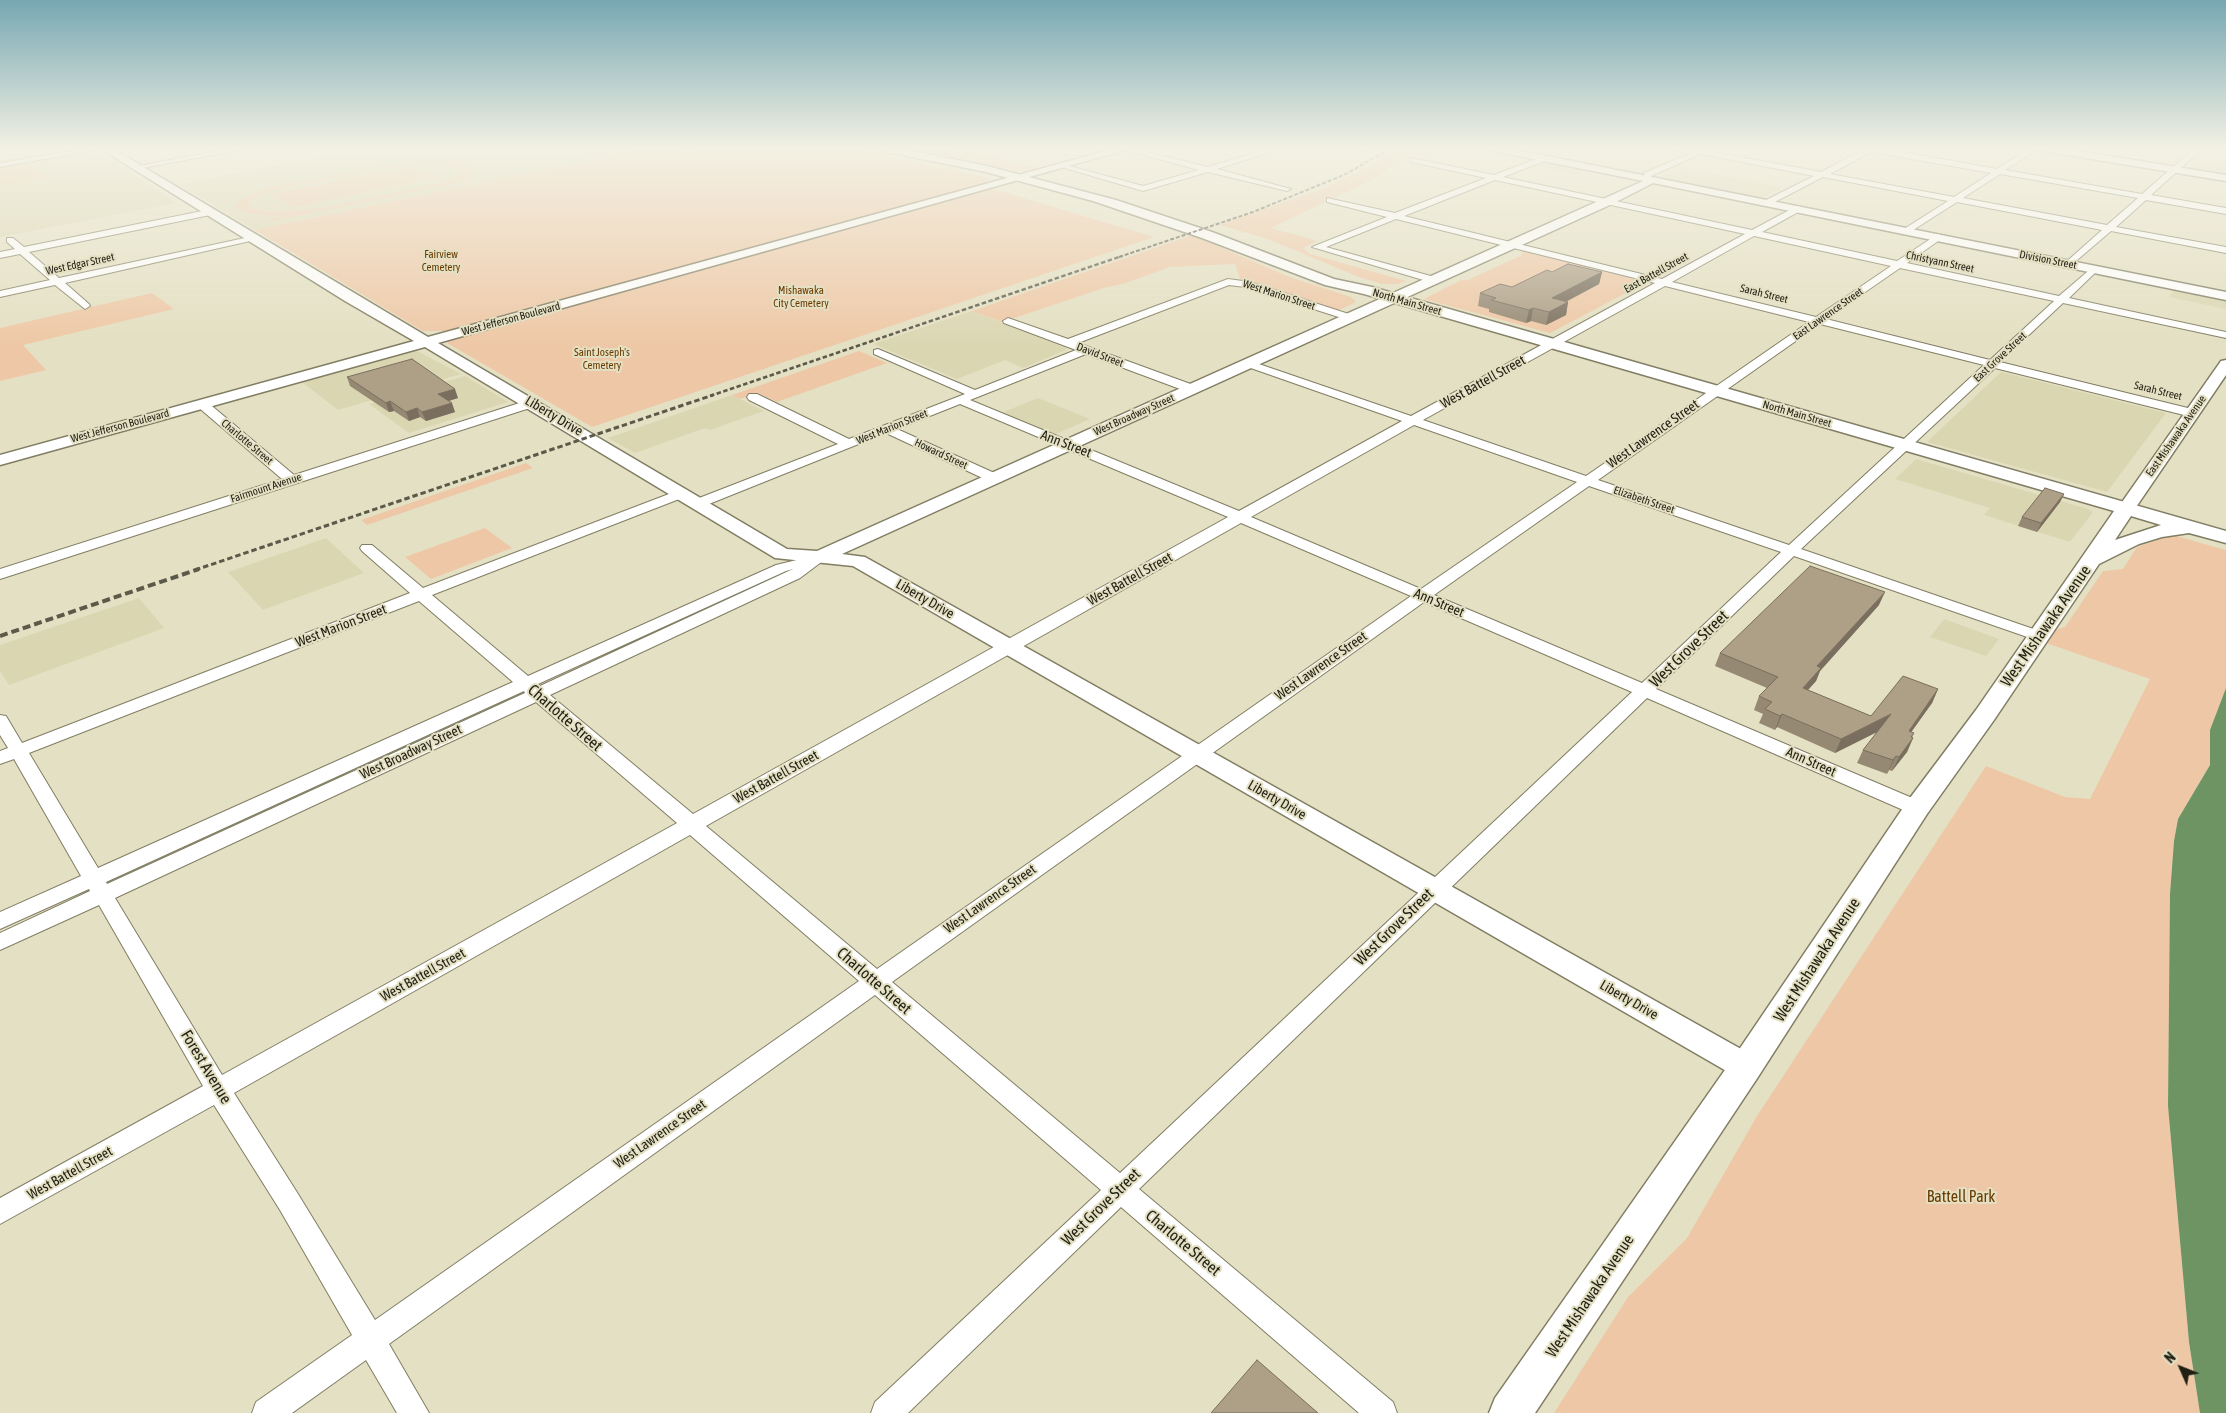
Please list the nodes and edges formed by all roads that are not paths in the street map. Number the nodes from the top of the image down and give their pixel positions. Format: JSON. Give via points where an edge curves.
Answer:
{"nodes":[{"id":1,"x":207,"y":213,"type":"edge"},
{"id":2,"x":213,"y":213,"type":"edge"},
{"id":3,"x":895,"y":213,"type":"edge"},
{"id":4,"x":1140,"y":213,"type":"edge"},
{"id":5,"x":1382,"y":213,"type":"edge"},
{"id":6,"x":1402,"y":213,"type":"edge"},
{"id":7,"x":1584,"y":213,"type":"edge"},
{"id":8,"x":1660,"y":213,"type":"edge"},
{"id":9,"x":1790,"y":213,"type":"edge"},
{"id":10,"x":1817,"y":213,"type":"edge"},
{"id":11,"x":1935,"y":213,"type":"edge"},
{"id":12,"x":2030,"y":213,"type":"edge"},
{"id":13,"x":2126,"y":213,"type":"edge"},
{"id":14,"x":1394,"y":216,"type":"junction"},
{"id":15,"x":2109,"y":228,"type":"junction"},
{"id":16,"x":1907,"y":231,"type":"junction"},
{"id":17,"x":1755,"y":233,"type":"junction"},
{"id":18,"x":1938,"y":237,"type":"junction"},
{"id":19,"x":254,"y":239,"type":"junction"},
{"id":20,"x":10,"y":240,"type":"dead end"},
{"id":21,"x":1512,"y":245,"type":"junction"},
{"id":22,"x":21,"y":250,"type":"junction"},
{"id":23,"x":2226,"y":250,"type":"edge"},
{"id":24,"x":0,"y":255,"type":"edge"},
{"id":25,"x":1898,"y":264,"type":"junction"},
{"id":26,"x":2069,"y":264,"type":"junction"},
{"id":27,"x":2094,"y":269,"type":"junction"},
{"id":28,"x":1434,"y":280,"type":"junction"},
{"id":29,"x":57,"y":282,"type":"junction"},
{"id":30,"x":1664,"y":283,"type":"junction"},
{"id":31,"x":0,"y":294,"type":"edge"},
{"id":32,"x":2226,"y":296,"type":"edge"},
{"id":33,"x":1395,"y":298,"type":"junction"},
{"id":34,"x":2062,"y":300,"type":"junction"},
{"id":35,"x":85,"y":306,"type":"dead end"},
{"id":36,"x":1351,"y":318,"type":"junction"},
{"id":37,"x":1818,"y":320,"type":"junction"},
{"id":38,"x":1008,"y":321,"type":"dead end"},
{"id":39,"x":2226,"y":335,"type":"edge"},
{"id":40,"x":427,"y":342,"type":"junction"},
{"id":41,"x":1068,"y":343,"type":"junction"},
{"id":42,"x":1553,"y":344,"type":"junction"},
{"id":43,"x":1086,"y":350,"type":"junction"},
{"id":44,"x":878,"y":352,"type":"dead end"},
{"id":45,"x":1249,"y":364,"type":"junction"},
{"id":46,"x":1993,"y":364,"type":"junction"},
{"id":47,"x":2226,"y":364,"type":"edge"},
{"id":48,"x":1192,"y":390,"type":"junction"},
{"id":49,"x":1716,"y":391,"type":"junction"},
{"id":50,"x":975,"y":394,"type":"junction"},
{"id":51,"x":753,"y":397,"type":"dead end"},
{"id":52,"x":960,"y":400,"type":"junction"},
{"id":53,"x":532,"y":403,"type":"junction"},
{"id":54,"x":202,"y":404,"type":"junction"},
{"id":55,"x":2192,"y":413,"type":"junction"},
{"id":56,"x":1413,"y":420,"type":"junction"},
{"id":57,"x":887,"y":429,"type":"junction"},
{"id":58,"x":849,"y":444,"type":"junction"},
{"id":59,"x":1069,"y":445,"type":"junction"},
{"id":60,"x":1906,"y":445,"type":"junction"},
{"id":61,"x":0,"y":460,"type":"edge"},
{"id":62,"x":996,"y":478,"type":"junction"},
{"id":63,"x":292,"y":480,"type":"junction"},
{"id":64,"x":1587,"y":480,"type":"junction"},
{"id":65,"x":690,"y":498,"type":"junction"},
{"id":66,"x":2126,"y":509,"type":"junction"},
{"id":67,"x":1240,"y":517,"type":"junction"},
{"id":68,"x":2190,"y":527,"type":"junction"},
{"id":69,"x":2226,"y":537,"type":"edge"},
{"id":70,"x":367,"y":548,"type":"dead end"},
{"id":71,"x":1792,"y":550,"type":"junction"},
{"id":72,"x":819,"y":557,"type":"junction"},
{"id":73,"x":2094,"y":558,"type":"junction"},
{"id":74,"x":0,"y":574,"type":"edge"},
{"id":75,"x":422,"y":594,"type":"junction"},
{"id":76,"x":1422,"y":596,"type":"junction"},
{"id":77,"x":2039,"y":636,"type":"junction"},
{"id":78,"x":1009,"y":646,"type":"junction"},
{"id":79,"x":531,"y":689,"type":"junction"},
{"id":80,"x":1645,"y":691,"type":"junction"},
{"id":81,"x":0,"y":720,"type":"edge"},
{"id":82,"x":1196,"y":754,"type":"junction"},
{"id":83,"x":9,"y":755,"type":"edge"},
{"id":84,"x":1917,"y":808,"type":"junction"},
{"id":85,"x":690,"y":825,"type":"junction"},
{"id":86,"x":98,"y":887,"type":"junction"},
{"id":87,"x":1434,"y":889,"type":"junction"},
{"id":88,"x":0,"y":921,"type":"edge"},
{"id":89,"x":0,"y":942,"type":"edge"},
{"id":90,"x":874,"y":981,"type":"junction"},
{"id":91,"x":1746,"y":1067,"type":"junction"},
{"id":92,"x":219,"y":1089,"type":"junction"},
{"id":93,"x":1119,"y":1190,"type":"junction"},
{"id":94,"x":0,"y":1212,"type":"edge"},
{"id":95,"x":370,"y":1340,"type":"junction"},
{"id":96,"x":267,"y":1413,"type":"edge"},
{"id":97,"x":414,"y":1413,"type":"edge"},
{"id":98,"x":886,"y":1413,"type":"edge"},
{"id":99,"x":1382,"y":1413,"type":"edge"},
{"id":100,"x":1510,"y":1413,"type":"edge"}],
"edges":[{"from":1,"to":22,"type":"street"},
{"from":2,"to":19,"type":"street","name":"Liberty Drive"},
{"from":3,"to":40,"type":"street","name":"West Jefferson Boulevard"},
{"from":4,"to":33,"type":"main road","name":"North Main Street","via":[[1207,235],[1306,275]]},
{"from":5,"to":14,"type":"street","name":"Sarah Street"},
{"from":6,"to":14,"type":"street"},
{"from":7,"to":21,"type":"street","name":"West Broadway Street"},
{"from":8,"to":17,"type":"street","name":"Christyann Street"},
{"from":9,"to":17,"type":"street","name":"East Battell Street"},
{"from":10,"to":16,"type":"street","name":"Division Street"},
{"from":11,"to":16,"type":"street"},
{"from":12,"to":15,"type":"street"},
{"from":13,"to":15,"type":"street"},
{"from":14,"to":21,"type":"street","name":"Sarah Street"},
{"from":14,"to":28,"type":"street","via":[[1317,247]]},
{"from":15,"to":23,"type":"street"},
{"from":15,"to":26,"type":"street"},
{"from":16,"to":18,"type":"street","name":"Division Street"},
{"from":17,"to":25,"type":"street","name":"Christyann Street"},
{"from":17,"to":30,"type":"street","name":"East Battell Street"},
{"from":18,"to":25,"type":"street","name":"East Lawrence Street"},
{"from":18,"to":26,"type":"street","name":"Division Street"},
{"from":19,"to":29,"type":"street","name":"West Edgar Street"},
{"from":19,"to":40,"type":"street","name":"Liberty Drive"},
{"from":20,"to":22,"type":"street"},
{"from":21,"to":28,"type":"street","name":"West Broadway Street"},
{"from":21,"to":30,"type":"street","name":"Sarah Street"},
{"from":22,"to":24,"type":"street"},
{"from":22,"to":29,"type":"street"},
{"from":25,"to":34,"type":"street","name":"Christyann Street"},
{"from":25,"to":37,"type":"street","name":"East Lawrence Street"},
{"from":26,"to":27,"type":"street","name":"Division Street"},
{"from":27,"to":32,"type":"street","name":"Division Street"},
{"from":27,"to":34,"type":"street","name":"East Grove Street"},
{"from":28,"to":33,"type":"street","name":"West Broadway Street"},
{"from":29,"to":31,"type":"street","name":"West Edgar Street"},
{"from":29,"to":35,"type":"street"},
{"from":30,"to":37,"type":"street","name":"Sarah Street"},
{"from":30,"to":42,"type":"street","name":"East Battell Street"},
{"from":33,"to":36,"type":"street","name":"West Broadway Street"},
{"from":33,"to":42,"type":"main road","name":"North Main Street"},
{"from":34,"to":39,"type":"street","name":"Christyann Street"},
{"from":34,"to":46,"type":"street","name":"East Grove Street"},
{"from":36,"to":41,"type":"street","name":"West Marion Street","via":[[1246,284],[1228,282]]},
{"from":36,"to":45,"type":"street","name":"West Broadway Street"},
{"from":37,"to":46,"type":"street","name":"Sarah Street"},
{"from":37,"to":49,"type":"street","name":"East Lawrence Street"},
{"from":38,"to":41,"type":"street","name":"David Street"},
{"from":40,"to":53,"type":"street","name":"Liberty Drive"},
{"from":40,"to":54,"type":"street","name":"West Jefferson Boulevard"},
{"from":41,"to":43,"type":"street","name":"David Street"},
{"from":42,"to":49,"type":"main road","name":"North Main Street"},
{"from":42,"to":56,"type":"street","name":"West Battell Street"},
{"from":43,"to":48,"type":"street","name":"David Street"},
{"from":43,"to":50,"type":"street","name":"West Marion Street"},
{"from":44,"to":50,"type":"street"},
{"from":45,"to":48,"type":"street","name":"West Broadway Street"},
{"from":45,"to":56,"type":"street","name":"Elizabeth Street"},
{"from":46,"to":55,"type":"street","name":"Sarah Street"},
{"from":46,"to":60,"type":"street","name":"East Grove Street"},
{"from":47,"to":55,"type":"street","name":"East Mishawaka Avenue"},
{"from":48,"to":59,"type":"street","name":"West Broadway Street"},
{"from":49,"to":60,"type":"main road","name":"North Main Street"},
{"from":49,"to":64,"type":"street","name":"West Lawrence Street"},
{"from":50,"to":52,"type":"street","name":"West Marion Street"},
{"from":51,"to":58,"type":"street"},
{"from":52,"to":57,"type":"street","name":"West Marion Street"},
{"from":52,"to":59,"type":"street","name":"Ann Street"},
{"from":53,"to":63,"type":"street","name":"Fairmount Avenue"},
{"from":53,"to":65,"type":"street","name":"Liberty Drive"},
{"from":54,"to":61,"type":"street","name":"West Jefferson Boulevard"},
{"from":54,"to":63,"type":"street","name":"Charlotte Street"},
{"from":55,"to":66,"type":"street","name":"East Mishawaka Avenue"},
{"from":56,"to":64,"type":"street","name":"Elizabeth Street"},
{"from":56,"to":67,"type":"street","name":"West Battell Street"},
{"from":57,"to":58,"type":"street","name":"West Marion Street"},
{"from":57,"to":62,"type":"street","name":"Howard Street"},
{"from":58,"to":65,"type":"street","name":"West Marion Street"},
{"from":59,"to":62,"type":"street","name":"West Broadway Street"},
{"from":59,"to":67,"type":"street","name":"Ann Street"},
{"from":60,"to":66,"type":"main road","name":"North Main Street"},
{"from":60,"to":71,"type":"street","name":"West Grove Street"},
{"from":62,"to":72,"type":"street","name":"West Broadway Street"},
{"from":63,"to":74,"type":"street","name":"Fairmount Avenue"},
{"from":64,"to":71,"type":"street","name":"Elizabeth Street"},
{"from":64,"to":76,"type":"street","name":"West Lawrence Street"},
{"from":65,"to":72,"type":"street","name":"Liberty Drive","via":[[782,554]]},
{"from":65,"to":75,"type":"street","name":"West Marion Street"},
{"from":66,"to":68,"type":"main road","name":"North Main Street"},
{"from":66,"to":73,"type":"main road","name":"West Mishawaka Avenue"},
{"from":67,"to":76,"type":"street","name":"Ann Street"},
{"from":67,"to":78,"type":"street","name":"West Battell Street"},
{"from":68,"to":69,"type":"main road","name":"North Main Street"},
{"from":68,"to":73,"type":"main road","via":[[2159,531]]},
{"from":70,"to":75,"type":"street","name":"Charlotte Street"},
{"from":71,"to":77,"type":"street","name":"Elizabeth Street"},
{"from":71,"to":80,"type":"street","name":"West Grove Street"},
{"from":72,"to":78,"type":"street","name":"Liberty Drive","via":[[858,561]]},
{"from":72,"to":79,"type":"street","name":"West Broadway Street","via":[[795,575]]},
{"from":73,"to":77,"type":"main road","name":"West Mishawaka Avenue"},
{"from":75,"to":79,"type":"street","name":"Charlotte Street"},
{"from":75,"to":83,"type":"street","name":"West Marion Street"},
{"from":76,"to":80,"type":"street","name":"Ann Street"},
{"from":76,"to":82,"type":"street","name":"West Lawrence Street"},
{"from":77,"to":84,"type":"main road","name":"West Mishawaka Avenue"},
{"from":78,"to":82,"type":"street","name":"Liberty Drive"},
{"from":78,"to":85,"type":"street","name":"West Battell Street"},
{"from":79,"to":85,"type":"street","name":"Charlotte Street"},
{"from":79,"to":86,"type":"street","name":"West Broadway Street"},
{"from":80,"to":84,"type":"street","name":"Ann Street"},
{"from":80,"to":87,"type":"street","name":"West Grove Street"},
{"from":81,"to":83,"type":"street","name":"Forest Avenue"},
{"from":82,"to":87,"type":"street","name":"Liberty Drive"},
{"from":82,"to":90,"type":"street","name":"West Lawrence Street"},
{"from":83,"to":86,"type":"street","name":"Forest Avenue"},
{"from":84,"to":91,"type":"main road","name":"West Mishawaka Avenue"},
{"from":85,"to":90,"type":"street","name":"Charlotte Street"},
{"from":85,"to":92,"type":"street","name":"West Battell Street"},
{"from":86,"to":88,"type":"street","name":"West Broadway Street"},
{"from":86,"to":89,"type":"street","name":"West Broadway Street"},
{"from":86,"to":92,"type":"street","name":"Forest Avenue"},
{"from":87,"to":91,"type":"street","name":"Liberty Drive"},
{"from":87,"to":93,"type":"street","name":"West Grove Street"},
{"from":90,"to":93,"type":"street","name":"Charlotte Street"},
{"from":90,"to":95,"type":"street","name":"West Lawrence Street"},
{"from":91,"to":100,"type":"main road","name":"West Mishawaka Avenue"},
{"from":92,"to":94,"type":"street","name":"West Battell Street"},
{"from":92,"to":95,"type":"street","name":"Forest Avenue"},
{"from":93,"to":98,"type":"street","name":"West Grove Street"},
{"from":93,"to":99,"type":"street","name":"Charlotte Street"},
{"from":95,"to":96,"type":"street","name":"West Lawrence Street"},
{"from":95,"to":97,"type":"street","name":"Forest Avenue"}]}
